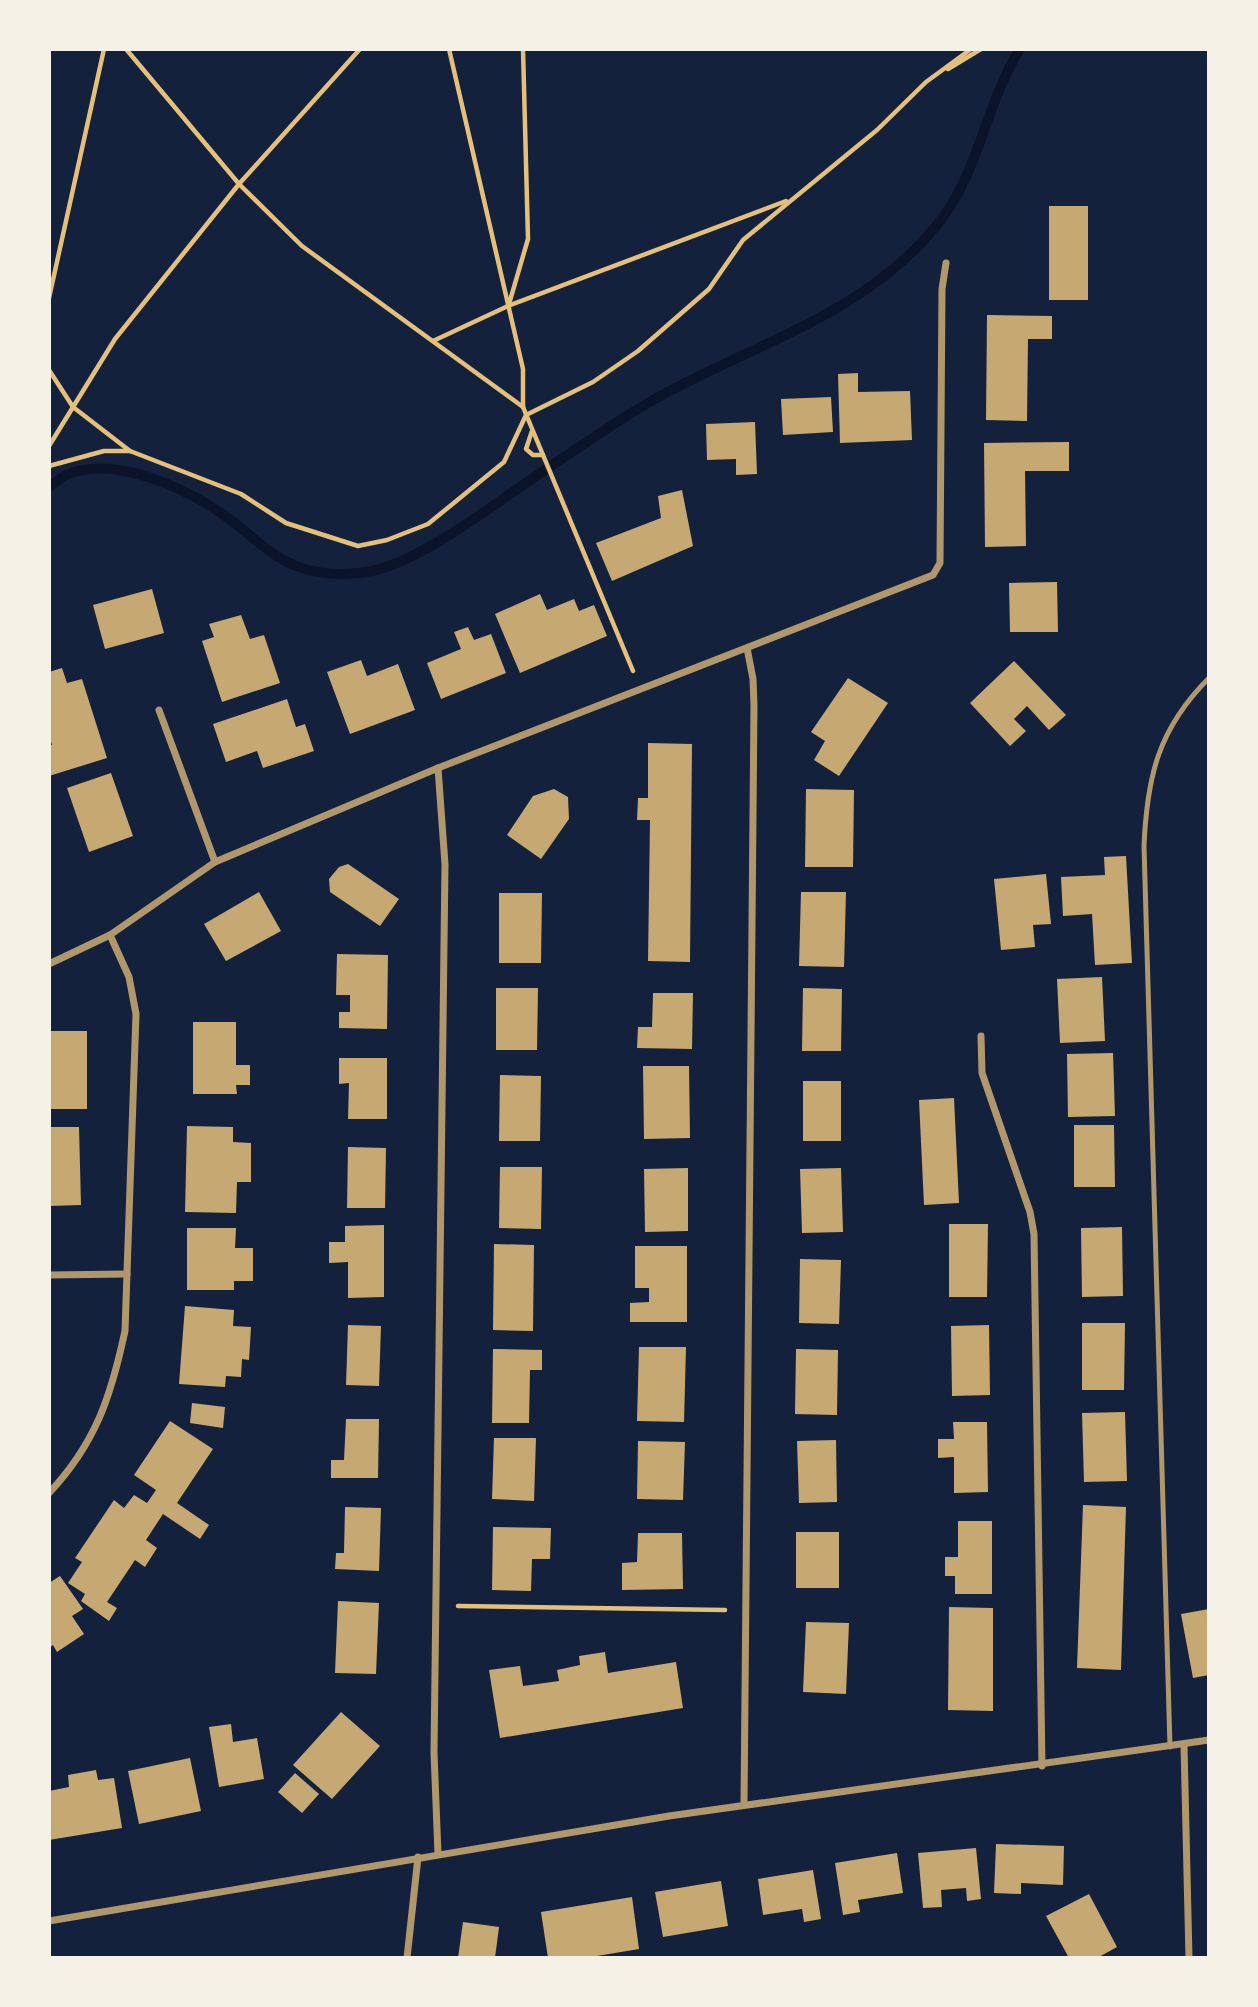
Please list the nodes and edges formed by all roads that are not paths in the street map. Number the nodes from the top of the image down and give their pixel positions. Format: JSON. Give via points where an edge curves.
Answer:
{"nodes":[{"id":1,"x":946,"y":263,"type":"dead end"},
{"id":2,"x":747,"y":648,"type":"junction"},
{"id":3,"x":1209,"y":678,"type":"edge"},
{"id":4,"x":159,"y":710,"type":"dead end"},
{"id":5,"x":438,"y":768,"type":"junction"},
{"id":6,"x":215,"y":862,"type":"junction"},
{"id":7,"x":110,"y":935,"type":"junction"},
{"id":8,"x":49,"y":964,"type":"edge"},
{"id":9,"x":981,"y":1036,"type":"dead end"},
{"id":10,"x":127,"y":1274,"type":"junction"},
{"id":11,"x":49,"y":1275,"type":"edge"},
{"id":12,"x":49,"y":1493,"type":"edge"},
{"id":13,"x":1209,"y":1740,"type":"edge"},
{"id":14,"x":1184,"y":1745,"type":"junction"},
{"id":15,"x":1170,"y":1747,"type":"junction"},
{"id":16,"x":1042,"y":1766,"type":"junction"},
{"id":17,"x":744,"y":1805,"type":"junction"},
{"id":18,"x":438,"y":1854,"type":"junction"},
{"id":19,"x":418,"y":1857,"type":"junction"},
{"id":20,"x":49,"y":1922,"type":"edge"},
{"id":21,"x":407,"y":1958,"type":"edge"},
{"id":22,"x":1189,"y":1958,"type":"edge"}],
"edges":[{"from":1,"to":2,"type":"street","via":[[940,564],[933,575]]},
{"from":2,"to":5,"type":"street"},
{"from":2,"to":17,"type":"street","via":[[754,705]]},
{"from":3,"to":15,"type":"lane","via":[[1173,724],[1154,761],[1146,797],[1144,846]]},
{"from":4,"to":6,"type":"street"},
{"from":5,"to":6,"type":"street"},
{"from":5,"to":18,"type":"street","via":[[445,864],[434,1753]]},
{"from":6,"to":7,"type":"street"},
{"from":7,"to":8,"type":"street"},
{"from":7,"to":10,"type":"street","via":[[129,977],[136,1014]]},
{"from":9,"to":16,"type":"street","via":[[982,1073],[1034,1234]]},
{"from":10,"to":11,"type":"street"},
{"from":10,"to":12,"type":"street","via":[[125,1331],[100,1422],[75,1465]]},
{"from":13,"to":14,"type":"street"},
{"from":14,"to":15,"type":"street"},
{"from":14,"to":22,"type":"street"},
{"from":15,"to":16,"type":"street"},
{"from":16,"to":17,"type":"street"},
{"from":17,"to":18,"type":"street"},
{"from":18,"to":19,"type":"street"},
{"from":19,"to":20,"type":"street"},
{"from":19,"to":21,"type":"street"}]}
